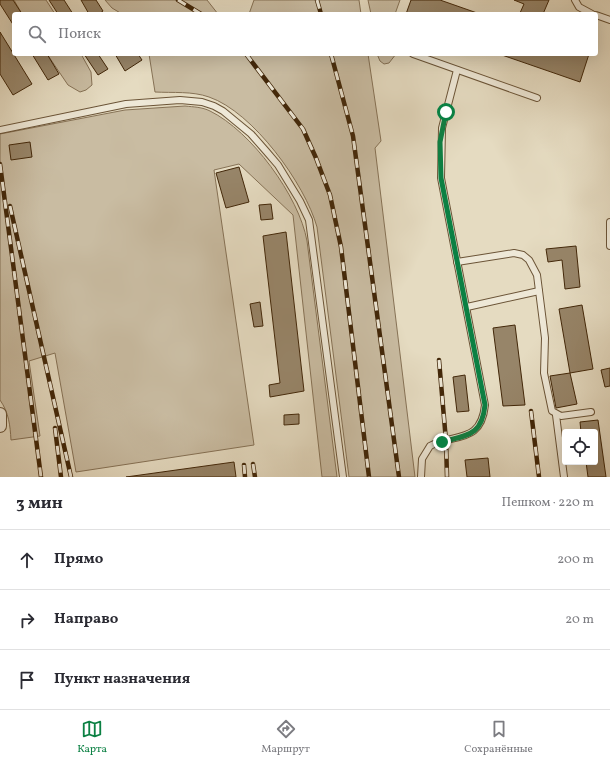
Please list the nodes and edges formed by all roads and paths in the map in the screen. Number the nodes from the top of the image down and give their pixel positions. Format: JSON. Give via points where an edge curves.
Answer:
{"nodes":[{"id":1,"x":575,"y":0,"type":"edge"},
{"id":2,"x":589,"y":12,"type":"edge"},
{"id":3,"x":598,"y":16,"type":"edge"},
{"id":4,"x":610,"y":20,"type":"edge"},
{"id":5,"x":418,"y":56,"type":"edge"},
{"id":6,"x":457,"y":70,"type":"junction"},
{"id":7,"x":537,"y":98,"type":"dead end"},
{"id":8,"x":0,"y":130,"type":"edge"},
{"id":9,"x":610,"y":222,"type":"edge"},
{"id":10,"x":610,"y":246,"type":"edge"},
{"id":11,"x":457,"y":262,"type":"junction"},
{"id":12,"x":539,"y":291,"type":"junction"},
{"id":13,"x":466,"y":307,"type":"junction"},
{"id":14,"x":591,"y":412,"type":"dead end"},
{"id":15,"x":0,"y":414,"type":"edge"},
{"id":16,"x":556,"y":415,"type":"junction"},
{"id":17,"x":0,"y":426,"type":"edge"},
{"id":18,"x":343,"y":477,"type":"edge"},
{"id":19,"x":421,"y":477,"type":"edge"},
{"id":20,"x":564,"y":477,"type":"edge"}],
"edges":[{"from":1,"to":2,"type":"lane"},
{"from":3,"to":4,"type":"lane"},
{"from":5,"to":6,"type":"lane"},
{"from":6,"to":7,"type":"lane"},
{"from":6,"to":11,"type":"lane","via":[[442,128],[440,161]]},
{"from":8,"to":18,"type":"lane","via":[[126,104],[190,100],[214,106],[251,134],[278,165],[309,220]]},
{"from":9,"to":10,"type":"lane"},
{"from":11,"to":12,"type":"lane","via":[[506,254],[523,255],[534,266]]},
{"from":11,"to":13,"type":"lane"},
{"from":12,"to":13,"type":"lane"},
{"from":12,"to":16,"type":"lane","via":[[545,338],[544,373],[549,406]]},
{"from":13,"to":19,"type":"lane","via":[[485,397],[485,412],[478,427],[470,435],[430,446],[422,459]]},
{"from":14,"to":16,"type":"lane"},
{"from":15,"to":17,"type":"street"},
{"from":16,"to":20,"type":"lane"}]}
